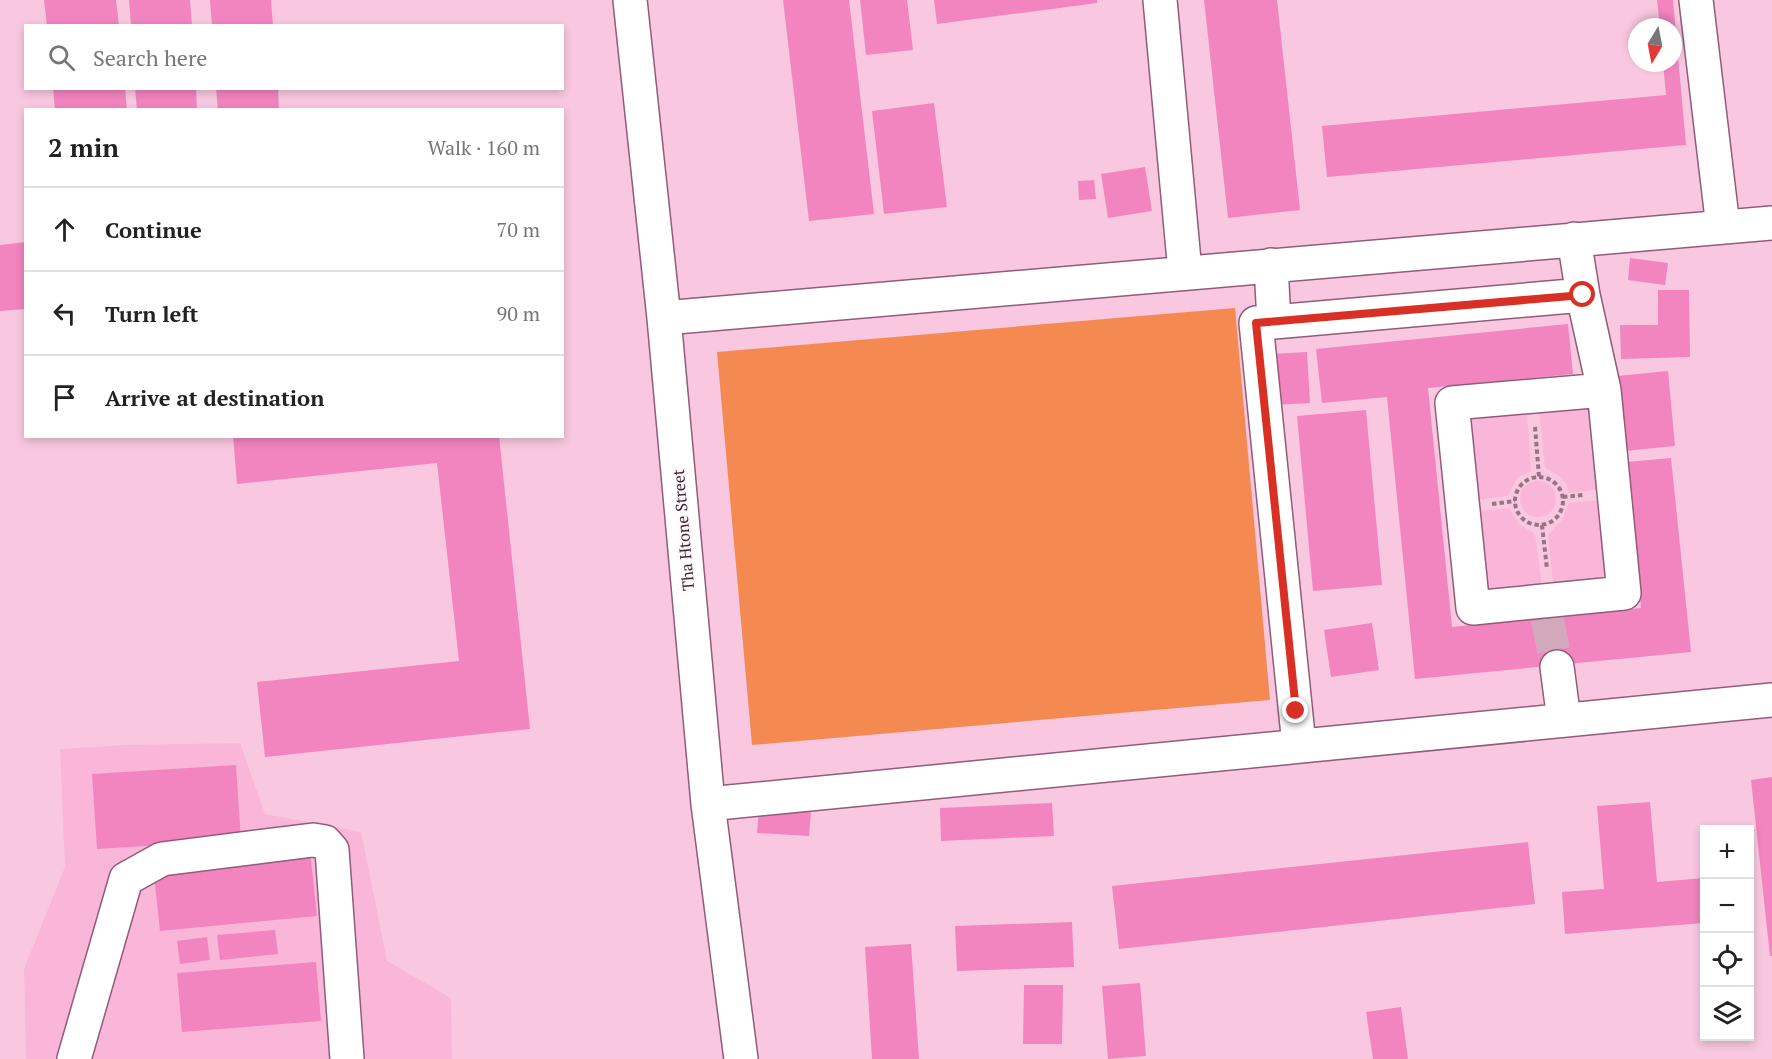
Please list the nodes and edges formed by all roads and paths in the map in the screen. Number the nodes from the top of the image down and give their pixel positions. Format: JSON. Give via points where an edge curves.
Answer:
{"nodes":[{"id":1,"x":630,"y":0,"type":"edge"},
{"id":2,"x":1160,"y":0,"type":"edge"},
{"id":3,"x":1696,"y":0,"type":"edge"},
{"id":4,"x":1772,"y":223,"type":"edge"},
{"id":5,"x":1723,"y":227,"type":"junction"},
{"id":6,"x":1574,"y":239,"type":"junction"},
{"id":7,"x":1271,"y":265,"type":"junction"},
{"id":8,"x":1185,"y":272,"type":"junction"},
{"id":9,"x":1583,"y":295,"type":"junction"},
{"id":10,"x":664,"y":318,"type":"junction"},
{"id":11,"x":1274,"y":322,"type":"junction"},
{"id":12,"x":1604,"y":390,"type":"junction"},
{"id":13,"x":1533,"y":396,"type":"junction"},
{"id":14,"x":1539,"y":477,"type":"junction"},
{"id":15,"x":1542,"y":525,"type":"junction"},
{"id":16,"x":1548,"y":606,"type":"junction"},
{"id":17,"x":1557,"y":667,"type":"tunnel mouth"},
{"id":18,"x":1772,"y":700,"type":"edge"},
{"id":19,"x":1564,"y":720,"type":"junction"},
{"id":20,"x":1299,"y":745,"type":"junction"},
{"id":21,"x":708,"y":804,"type":"junction"},
{"id":22,"x":74,"y":1059,"type":"edge"},
{"id":23,"x":347,"y":1059,"type":"edge"},
{"id":24,"x":741,"y":1059,"type":"edge"}],
"edges":[{"from":1,"to":10,"type":"street","name":"Tha Htone Street"},
{"from":2,"to":8,"type":"street"},
{"from":3,"to":5,"type":"street"},
{"from":4,"to":5,"type":"street"},
{"from":5,"to":6,"type":"street"},
{"from":6,"to":7,"type":"street"},
{"from":6,"to":9,"type":"street"},
{"from":7,"to":8,"type":"street"},
{"from":7,"to":11,"type":"street"},
{"from":8,"to":10,"type":"street"},
{"from":9,"to":11,"type":"street"},
{"from":9,"to":12,"type":"street"},
{"from":10,"to":21,"type":"street","name":"Tha Htone Street"},
{"from":11,"to":20,"type":"street","via":[[1256,323]]},
{"from":12,"to":13,"type":"street"},
{"from":12,"to":16,"type":"street","via":[[1624,593]]},
{"from":13,"to":14,"type":"path"},
{"from":13,"to":16,"type":"street","via":[[1452,403],[1473,608]]},
{"from":14,"to":15,"type":"path","via":[[1552,481],[1563,498],[1556,519]]},
{"from":14,"to":15,"type":"path","via":[[1524,481],[1515,501],[1526,522]]},
{"from":15,"to":16,"type":"path"},
{"from":17,"to":19,"type":"street"},
{"from":18,"to":19,"type":"street"},
{"from":19,"to":20,"type":"street"},
{"from":20,"to":21,"type":"street"},
{"from":21,"to":24,"type":"street","name":"Tha Htone Street"},
{"from":22,"to":23,"type":"street","via":[[126,879],[162,859],[313,840],[325,842],[332,850]]}]}
